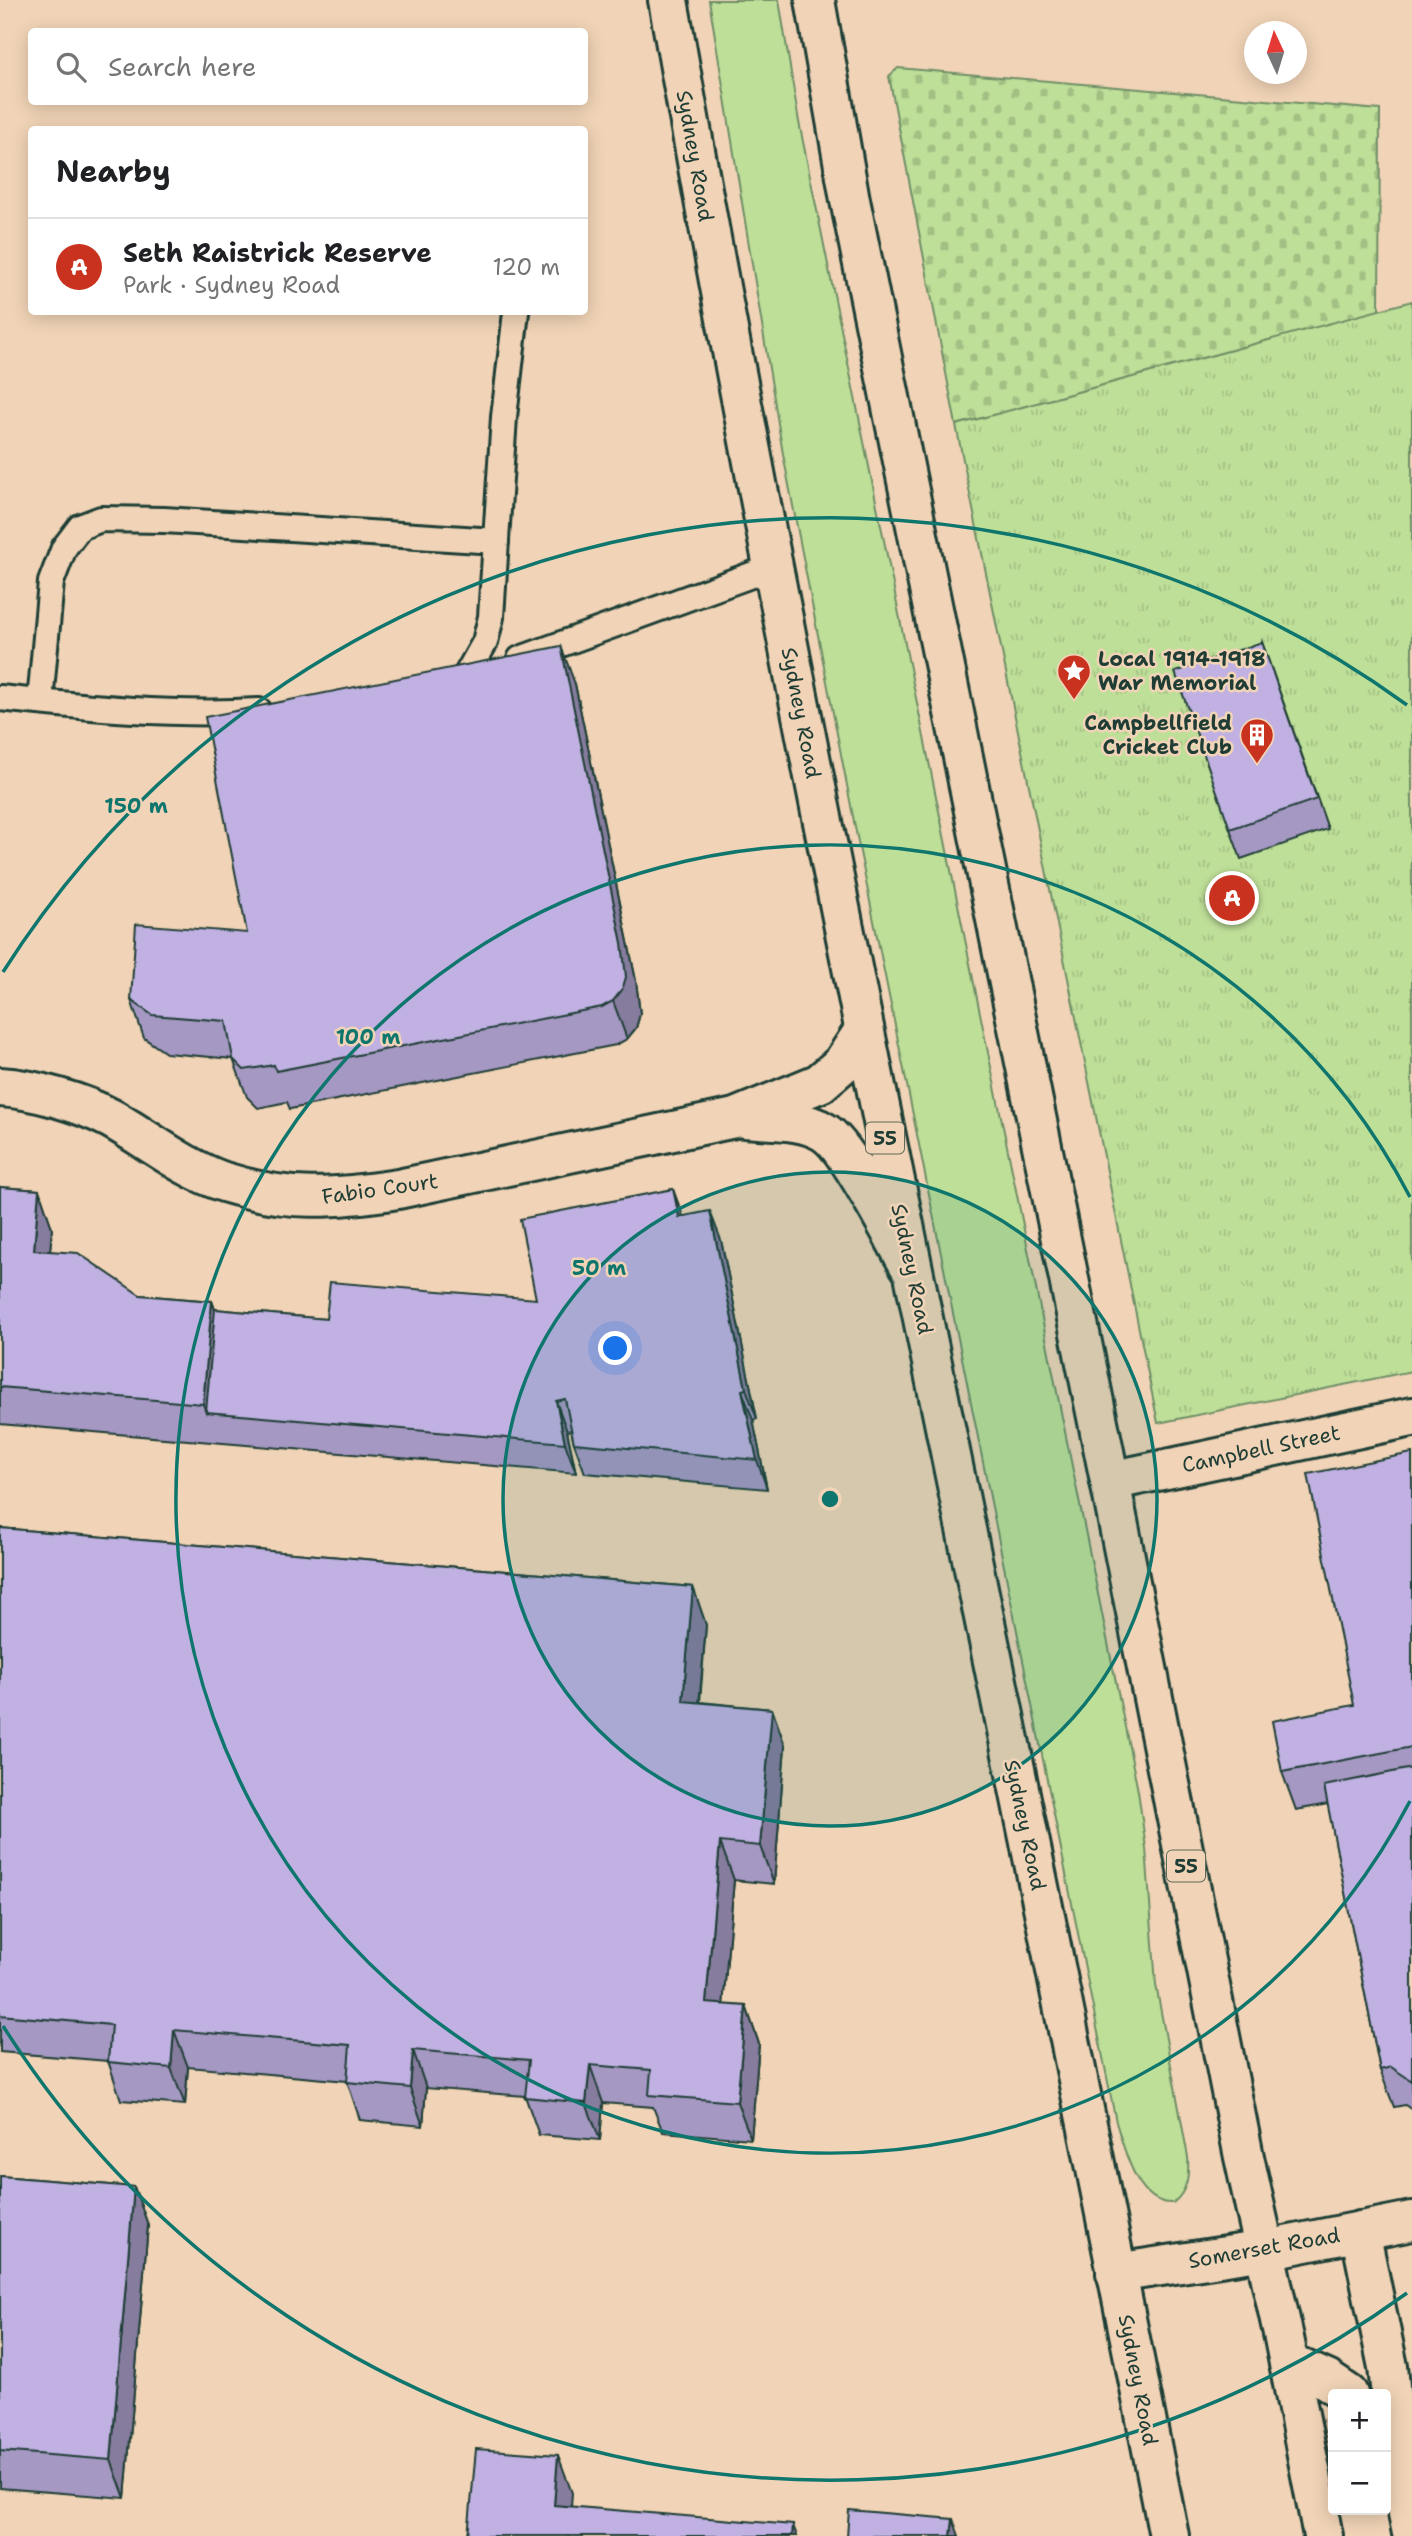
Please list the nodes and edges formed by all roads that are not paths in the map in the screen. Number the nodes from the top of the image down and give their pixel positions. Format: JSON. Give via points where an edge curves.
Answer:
{"nodes":[{"id":1,"x":667,"y":0,"type":"edge"},
{"id":2,"x":815,"y":0,"type":"edge"},
{"id":3,"x":516,"y":315,"type":"edge"},
{"id":4,"x":496,"y":541,"type":"junction"},
{"id":5,"x":773,"y":566,"type":"junction"},
{"id":6,"x":467,"y":674,"type":"junction"},
{"id":7,"x":441,"y":680,"type":"edge"},
{"id":8,"x":0,"y":698,"type":"edge"},
{"id":9,"x":40,"y":702,"type":"junction"},
{"id":10,"x":281,"y":710,"type":"edge"},
{"id":11,"x":863,"y":1032,"type":"junction"},
{"id":12,"x":0,"y":1087,"type":"edge"},
{"id":13,"x":735,"y":1118,"type":"junction"},
{"id":14,"x":912,"y":1270,"type":"junction"},
{"id":15,"x":1412,"y":1417,"type":"edge"},
{"id":16,"x":1110,"y":1481,"type":"junction"},
{"id":17,"x":1412,"y":2221,"type":"edge"},
{"id":18,"x":1360,"y":2231,"type":"junction"},
{"id":19,"x":1265,"y":2250,"type":"junction"},
{"id":20,"x":1116,"y":2273,"type":"junction"},
{"id":21,"x":1289,"y":2364,"type":"junction"},
{"id":22,"x":1340,"y":2389,"type":"edge"},
{"id":23,"x":1392,"y":2452,"type":"edge"},
{"id":24,"x":1412,"y":2533,"type":"edge"},
{"id":25,"x":1169,"y":2536,"type":"edge"},
{"id":26,"x":1324,"y":2536,"type":"edge"}],
"edges":[{"from":1,"to":5,"type":"main road","name":"Sydney Road","number":"55"},
{"from":2,"to":16,"type":"main road","number":"55","via":[[850,200]]},
{"from":3,"to":4,"type":"lane"},
{"from":4,"to":6,"type":"lane","via":[[491,617],[485,642]]},
{"from":4,"to":9,"type":"lane","via":[[100,519],[80,527],[64,548],[51,582]]},
{"from":5,"to":6,"type":"lane","via":[[509,664]]},
{"from":5,"to":11,"type":"main road","name":"Sydney Road","number":"55"},
{"from":6,"to":7,"type":"lane"},
{"from":8,"to":9,"type":"lane"},
{"from":9,"to":10,"type":"lane","via":[[226,713]]},
{"from":11,"to":13,"type":"main road","name":"Fabio Court","via":[[842,1064],[820,1083]]},
{"from":11,"to":14,"type":"main road","name":"Sydney Road","number":"55"},
{"from":12,"to":13,"type":"main road","name":"Fabio Court","via":[[55,1098],[109,1118],[183,1163],[223,1181],[313,1199],[398,1189]]},
{"from":13,"to":14,"type":"main road","name":"Fabio Court","via":[[802,1123],[826,1133],[844,1153]]},
{"from":14,"to":20,"type":"main road","name":"Sydney Road","number":"55"},
{"from":15,"to":16,"type":"main road","name":"Campbell Street"},
{"from":16,"to":19,"type":"main road","number":"55"},
{"from":17,"to":18,"type":"main road","name":"Somerset Road"},
{"from":18,"to":19,"type":"main road","name":"Somerset Road"},
{"from":18,"to":23,"type":"main road","via":[[1388,2367]]},
{"from":19,"to":20,"type":"main road","name":"Somerset Road"},
{"from":19,"to":21,"type":"main road","number":"55"},
{"from":20,"to":25,"type":"main road","name":"Sydney Road","number":"55"},
{"from":21,"to":22,"type":"main road"},
{"from":21,"to":26,"type":"main road","number":"55"},
{"from":23,"to":24,"type":"main road"}]}
